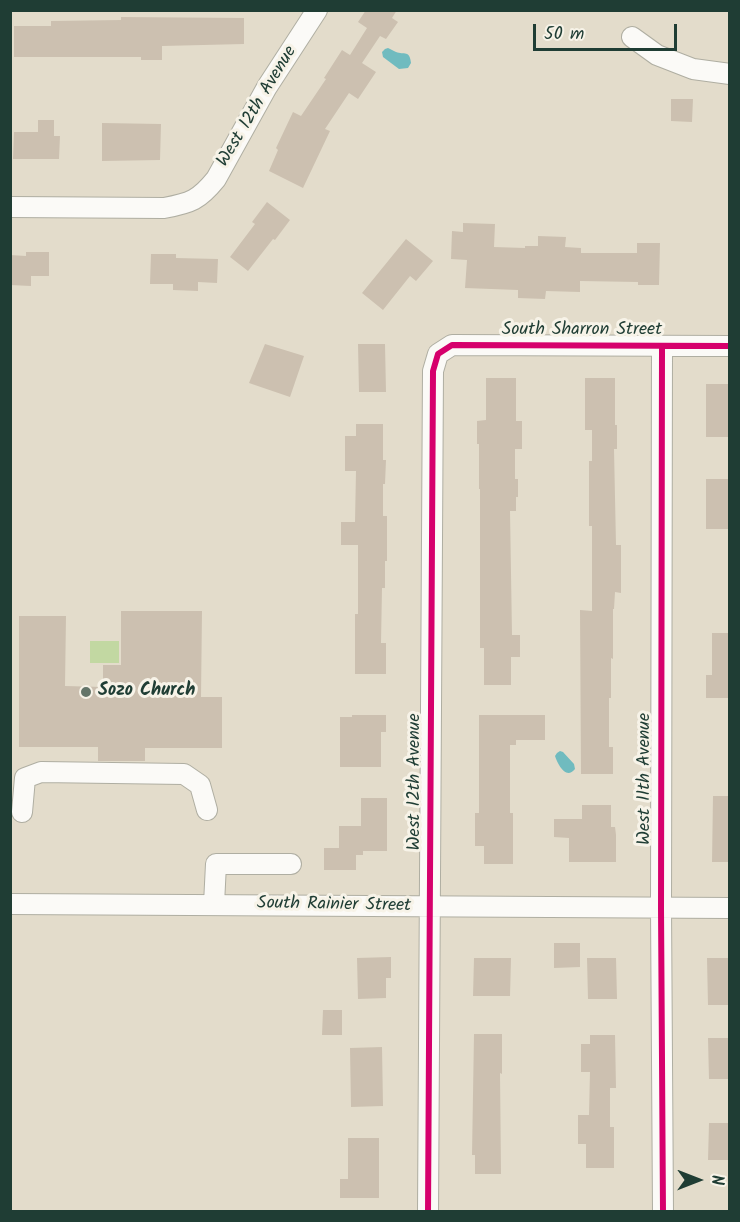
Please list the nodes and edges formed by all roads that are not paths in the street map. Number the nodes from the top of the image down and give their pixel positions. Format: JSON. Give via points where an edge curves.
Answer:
{"nodes":[{"id":1,"x":317,"y":10,"type":"edge"},
{"id":2,"x":632,"y":37,"type":"dead end"},
{"id":3,"x":729,"y":74,"type":"edge"},
{"id":4,"x":10,"y":207,"type":"edge"},
{"id":5,"x":662,"y":346,"type":"junction"},
{"id":6,"x":729,"y":346,"type":"edge"},
{"id":7,"x":438,"y":354,"type":"joint"},
{"id":8,"x":207,"y":810,"type":"dead end"},
{"id":9,"x":22,"y":812,"type":"dead end"},
{"id":10,"x":291,"y":864,"type":"dead end"},
{"id":11,"x":10,"y":904,"type":"edge"},
{"id":12,"x":214,"y":904,"type":"junction"},
{"id":13,"x":430,"y":907,"type":"junction"},
{"id":14,"x":661,"y":908,"type":"junction"},
{"id":15,"x":729,"y":908,"type":"edge"},
{"id":16,"x":428,"y":1212,"type":"edge"},
{"id":17,"x":663,"y":1212,"type":"edge"}],
"edges":[{"from":1,"to":4,"type":"street","name":"West 12th Avenue","via":[[267,87],[216,178],[195,200],[164,208]]},
{"from":2,"to":3,"type":"street","via":[[657,55],[693,69]]},
{"from":5,"to":6,"type":"street","name":"South Sharron Street"},
{"from":5,"to":7,"type":"street","name":"South Sharron Street","via":[[452,345]]},
{"from":5,"to":14,"type":"street","name":"West 11th Avenue"},
{"from":7,"to":13,"type":"street","name":"West 12th Avenue","via":[[433,371]]},
{"from":8,"to":9,"type":"street","via":[[200,785],[184,774],[41,772],[25,778]]},
{"from":10,"to":12,"type":"street","via":[[216,864]]},
{"from":11,"to":12,"type":"street","name":"South Rainier Street"},
{"from":12,"to":13,"type":"street","name":"South Rainier Street"},
{"from":13,"to":14,"type":"street","name":"South Rainier Street"},
{"from":13,"to":16,"type":"street","name":"West 12th Avenue"},
{"from":14,"to":15,"type":"street","name":"South Rainier Street"},
{"from":14,"to":17,"type":"street","name":"West 11th Avenue"}]}
